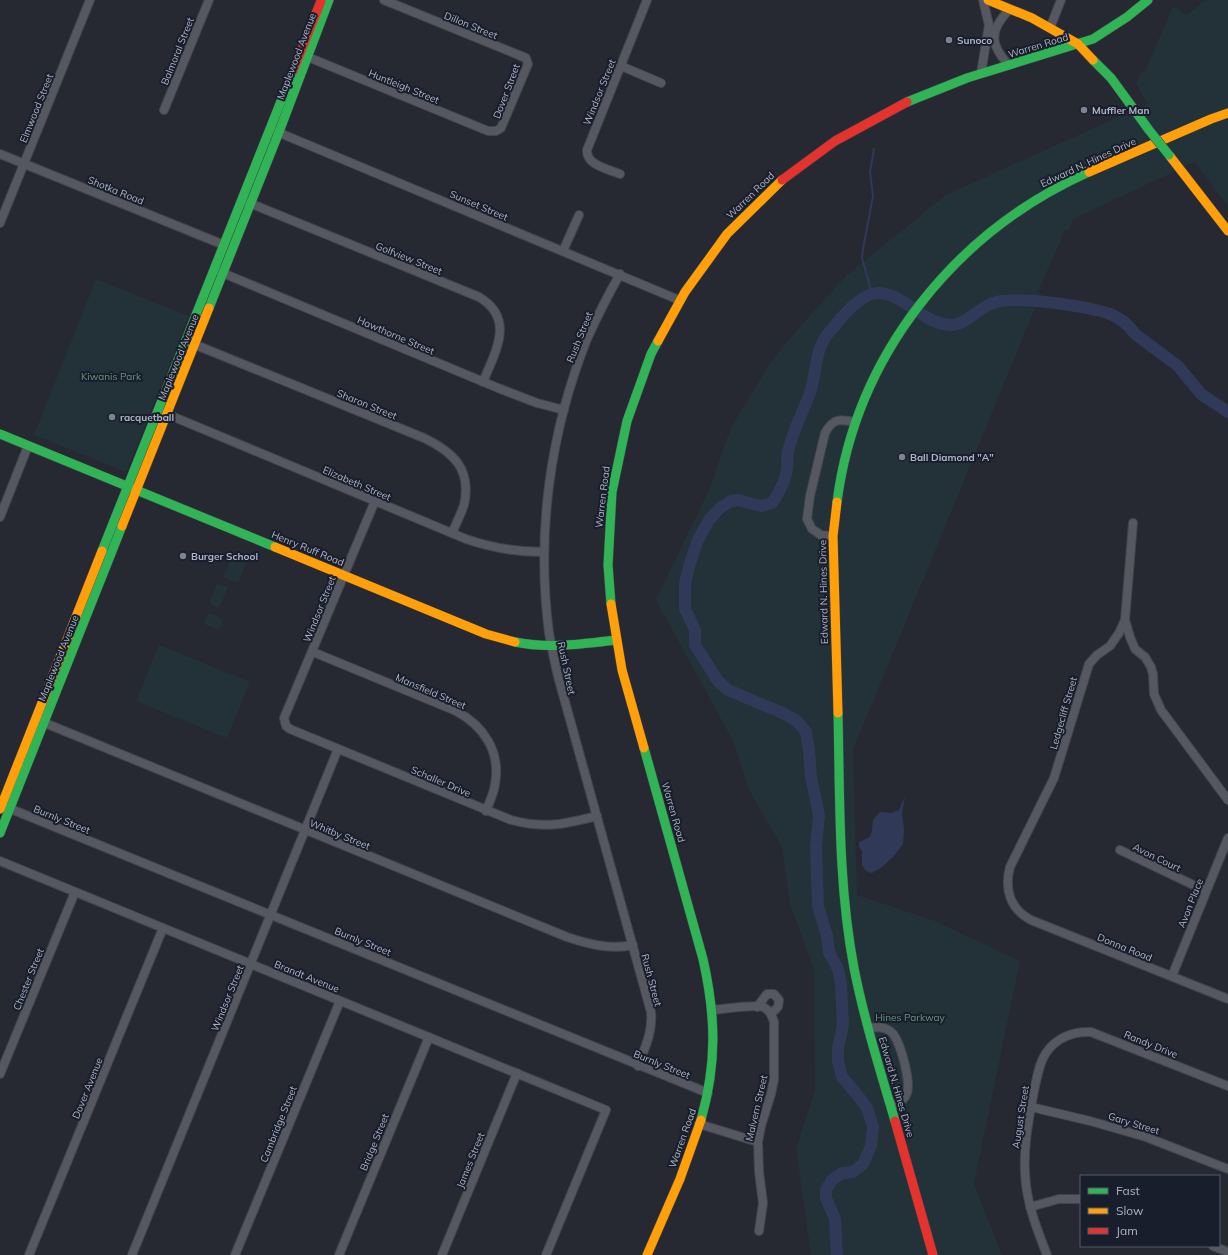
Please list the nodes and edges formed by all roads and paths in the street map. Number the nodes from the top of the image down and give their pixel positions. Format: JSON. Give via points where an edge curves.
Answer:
{"nodes":[{"id":1,"x":90,"y":0,"type":"edge"},
{"id":2,"x":209,"y":0,"type":"edge"},
{"id":3,"x":384,"y":0,"type":"edge"},
{"id":4,"x":647,"y":0,"type":"edge"},
{"id":5,"x":983,"y":0,"type":"edge"},
{"id":6,"x":988,"y":0,"type":"edge"},
{"id":7,"x":1061,"y":0,"type":"edge"},
{"id":8,"x":1148,"y":0,"type":"edge"},
{"id":9,"x":321,"y":1,"type":"edge"},
{"id":10,"x":1010,"y":9,"type":"junction"},
{"id":11,"x":1050,"y":28,"type":"junction"},
{"id":12,"x":1078,"y":44,"type":"junction"},
{"id":13,"x":304,"y":55,"type":"junction"},
{"id":14,"x":527,"y":60,"type":"joint"},
{"id":15,"x":1008,"y":65,"type":"junction"},
{"id":16,"x":621,"y":66,"type":"junction"},
{"id":17,"x":981,"y":74,"type":"junction"},
{"id":18,"x":661,"y":83,"type":"dead end"},
{"id":19,"x":164,"y":110,"type":"dead end"},
{"id":20,"x":1228,"y":113,"type":"edge"},
{"id":21,"x":501,"y":128,"type":"joint"},
{"id":22,"x":275,"y":131,"type":"junction"},
{"id":23,"x":0,"y":154,"type":"edge"},
{"id":24,"x":24,"y":164,"type":"junction"},
{"id":25,"x":620,"y":174,"type":"dead end"},
{"id":26,"x":247,"y":201,"type":"junction"},
{"id":27,"x":579,"y":215,"type":"dead end"},
{"id":28,"x":0,"y":223,"type":"edge"},
{"id":29,"x":1228,"y":231,"type":"edge"},
{"id":30,"x":224,"y":245,"type":"junction"},
{"id":31,"x":563,"y":251,"type":"junction"},
{"id":32,"x":219,"y":272,"type":"junction"},
{"id":33,"x":620,"y":274,"type":"junction"},
{"id":34,"x":679,"y":300,"type":"junction"},
{"id":35,"x":190,"y":343,"type":"junction"},
{"id":36,"x":483,"y":382,"type":"junction"},
{"id":37,"x":564,"y":410,"type":"junction"},
{"id":38,"x":163,"y":413,"type":"junction"},
{"id":39,"x":855,"y":422,"type":"junction"},
{"id":40,"x":0,"y":434,"type":"edge"},
{"id":41,"x":28,"y":446,"type":"junction"},
{"id":42,"x":133,"y":488,"type":"junction"},
{"id":43,"x":375,"y":501,"type":"junction"},
{"id":44,"x":0,"y":517,"type":"edge"},
{"id":45,"x":1133,"y":523,"type":"dead end"},
{"id":46,"x":452,"y":533,"type":"junction"},
{"id":47,"x":833,"y":536,"type":"junction"},
{"id":48,"x":544,"y":552,"type":"junction"},
{"id":49,"x":344,"y":575,"type":"junction"},
{"id":50,"x":1125,"y":620,"type":"junction"},
{"id":51,"x":616,"y":640,"type":"junction"},
{"id":52,"x":552,"y":646,"type":"junction"},
{"id":53,"x":312,"y":652,"type":"junction"},
{"id":54,"x":40,"y":721,"type":"junction"},
{"id":55,"x":285,"y":724,"type":"joint"},
{"id":56,"x":338,"y":749,"type":"junction"},
{"id":57,"x":1228,"y":800,"type":"edge"},
{"id":58,"x":4,"y":808,"type":"edge"},
{"id":59,"x":486,"y":810,"type":"junction"},
{"id":60,"x":597,"y":816,"type":"junction"},
{"id":61,"x":305,"y":830,"type":"junction"},
{"id":62,"x":0,"y":833,"type":"edge"},
{"id":63,"x":1228,"y":838,"type":"edge"},
{"id":64,"x":1120,"y":850,"type":"dead end"},
{"id":65,"x":0,"y":861,"type":"edge"},
{"id":66,"x":1206,"y":891,"type":"junction"},
{"id":67,"x":75,"y":892,"type":"junction"},
{"id":68,"x":1017,"y":910,"type":"joint"},
{"id":69,"x":271,"y":915,"type":"junction"},
{"id":70,"x":163,"y":928,"type":"junction"},
{"id":71,"x":633,"y":945,"type":"junction"},
{"id":72,"x":252,"y":964,"type":"junction"},
{"id":73,"x":1172,"y":976,"type":"junction"},
{"id":74,"x":1228,"y":999,"type":"edge"},
{"id":75,"x":340,"y":1001,"type":"junction"},
{"id":76,"x":757,"y":1006,"type":"junction"},
{"id":77,"x":712,"y":1010,"type":"junction"},
{"id":78,"x":771,"y":1014,"type":"junction"},
{"id":79,"x":868,"y":1028,"type":"junction"},
{"id":80,"x":429,"y":1037,"type":"junction"},
{"id":81,"x":1064,"y":1037,"type":"joint"},
{"id":82,"x":638,"y":1066,"type":"junction"},
{"id":83,"x":517,"y":1073,"type":"junction"},
{"id":84,"x":0,"y":1074,"type":"edge"},
{"id":85,"x":1228,"y":1086,"type":"edge"},
{"id":86,"x":708,"y":1093,"type":"junction"},
{"id":87,"x":891,"y":1107,"type":"junction"},
{"id":88,"x":1031,"y":1107,"type":"junction"},
{"id":89,"x":699,"y":1124,"type":"junction"},
{"id":90,"x":758,"y":1142,"type":"junction"},
{"id":91,"x":1228,"y":1169,"type":"edge"},
{"id":92,"x":1080,"y":1199,"type":"edge"},
{"id":93,"x":1030,"y":1207,"type":"junction"},
{"id":94,"x":759,"y":1231,"type":"dead end"},
{"id":95,"x":1216,"y":1247,"type":"edge"},
{"id":96,"x":1228,"y":1252,"type":"edge"},
{"id":97,"x":29,"y":1255,"type":"edge"},
{"id":98,"x":132,"y":1255,"type":"edge"},
{"id":99,"x":235,"y":1255,"type":"edge"},
{"id":100,"x":339,"y":1255,"type":"edge"},
{"id":101,"x":442,"y":1255,"type":"edge"},
{"id":102,"x":546,"y":1255,"type":"edge"},
{"id":103,"x":647,"y":1255,"type":"edge"},
{"id":104,"x":933,"y":1255,"type":"edge"},
{"id":105,"x":1047,"y":1255,"type":"edge"}],
"edges":[{"from":1,"to":24,"type":"street","name":"Elmwood Street"},
{"from":2,"to":19,"type":"street","name":"Balmoral Street"},
{"from":3,"to":14,"type":"street","name":"Dillon Street"},
{"from":4,"to":16,"type":"street","name":"Windsor Street"},
{"from":5,"to":17,"type":"street","via":[[989,25]]},
{"from":6,"to":10,"type":"street"},
{"from":7,"to":11,"type":"street"},
{"from":8,"to":12,"type":"street","name":"Warren Road","via":[[1094,39]]},
{"from":9,"to":13,"type":"street","name":"Maplewood Avenue"},
{"from":10,"to":11,"type":"street"},
{"from":10,"to":15,"type":"street","via":[[997,26],[995,39],[995,44]]},
{"from":11,"to":12,"type":"street"},
{"from":12,"to":15,"type":"street","name":"Warren Road"},
{"from":12,"to":29,"type":"street","bridge":true,"via":[[1111,78]]},
{"from":13,"to":21,"type":"street","name":"Huntleigh Street","via":[[488,131]]},
{"from":13,"to":22,"type":"street","name":"Maplewood Avenue"},
{"from":14,"to":21,"type":"street","name":"Dover Street","via":[[528,64]]},
{"from":15,"to":17,"type":"street","name":"Warren Road"},
{"from":16,"to":18,"type":"street"},
{"from":16,"to":25,"type":"street","name":"Windsor Street","via":[[586,154],[592,162]]},
{"from":17,"to":34,"type":"street","name":"Warren Road","via":[[878,115],[794,169],[727,233]]},
{"from":20,"to":39,"type":"street","name":"Edward N. Hines Drive","via":[[1211,118],[1082,175],[1036,199],[984,236],[924,297],[907,319],[879,366]]},
{"from":22,"to":26,"type":"street","name":"Maplewood Avenue"},
{"from":22,"to":31,"type":"street","name":"Sunset Street"},
{"from":23,"to":24,"type":"street","name":"Shotka Road"},
{"from":24,"to":28,"type":"street","name":"Elmwood Street"},
{"from":24,"to":30,"type":"street","name":"Shotka Road"},
{"from":26,"to":30,"type":"street","name":"Maplewood Avenue"},
{"from":26,"to":32,"type":"street","name":"Maplewood Avenue"},
{"from":26,"to":36,"type":"street","name":"Golfview Street","via":[[486,302],[497,314],[500,332],[499,342]]},
{"from":27,"to":31,"type":"street"},
{"from":30,"to":32,"type":"street","name":"Maplewood Avenue"},
{"from":31,"to":33,"type":"street","name":"Sunset Street"},
{"from":32,"to":35,"type":"street","name":"Maplewood Avenue"},
{"from":32,"to":36,"type":"street","name":"Hawthorne Street"},
{"from":33,"to":34,"type":"street","name":"Sunset Street"},
{"from":33,"to":37,"type":"street","name":"Rush Street","via":[[588,338]]},
{"from":34,"to":51,"type":"street","name":"Warren Road","via":[[643,371],[628,415],[617,464],[608,545],[609,594]]},
{"from":35,"to":38,"type":"street","name":"Maplewood Avenue"},
{"from":35,"to":46,"type":"street","name":"Sharon Street","via":[[424,438],[446,450],[460,466],[466,486],[463,507]]},
{"from":36,"to":37,"type":"street","name":"Hawthorne Street"},
{"from":37,"to":48,"type":"street","name":"Rush Street","via":[[550,476]]},
{"from":38,"to":42,"type":"street","name":"Maplewood Avenue"},
{"from":38,"to":43,"type":"street","name":"Elizabeth Street"},
{"from":39,"to":47,"type":"street","name":"Edward N. Hines Drive","via":[[842,469]]},
{"from":39,"to":47,"type":"street","via":[[840,419],[828,426],[810,496],[807,519],[812,529],[821,535]]},
{"from":40,"to":41,"type":"street","name":"Henry Ruff Road"},
{"from":41,"to":42,"type":"street","name":"Henry Ruff Road"},
{"from":41,"to":44,"type":"street"},
{"from":42,"to":49,"type":"street","name":"Henry Ruff Road"},
{"from":42,"to":54,"type":"street","name":"Maplewood Avenue"},
{"from":43,"to":46,"type":"street","name":"Elizabeth Street"},
{"from":43,"to":49,"type":"street","name":"Windsor Street"},
{"from":45,"to":50,"type":"street","name":"Ledgecliff Street"},
{"from":46,"to":48,"type":"street","name":"Elizabeth Street","via":[[497,548],[519,552]]},
{"from":47,"to":79,"type":"street","name":"Edward N. Hines Drive","via":[[845,904],[854,967]]},
{"from":48,"to":52,"type":"street","name":"Rush Street","via":[[547,614]]},
{"from":49,"to":52,"type":"street","name":"Henry Ruff Road","via":[[478,632],[520,644]]},
{"from":49,"to":53,"type":"street","name":"Windsor Street"},
{"from":50,"to":57,"type":"street","via":[[1135,649],[1145,657],[1151,667],[1154,694],[1161,710]]},
{"from":50,"to":68,"type":"street","name":"Ledgecliff Street","via":[[1110,646],[1096,655],[1089,664],[1054,778],[1010,867],[1008,890]]},
{"from":51,"to":52,"type":"street","name":"Henry Ruff Road"},
{"from":51,"to":77,"type":"street","name":"Warren Road","via":[[626,685],[703,959]]},
{"from":52,"to":60,"type":"street","name":"Rush Street","via":[[564,700]]},
{"from":53,"to":55,"type":"street","name":"Windsor Street","via":[[284,718]]},
{"from":53,"to":59,"type":"street","name":"Mansfield Street","via":[[456,711],[474,723],[489,741],[496,762],[496,785]]},
{"from":54,"to":58,"type":"street","name":"Maplewood Avenue"},
{"from":54,"to":61,"type":"street","name":"Whitby Street"},
{"from":55,"to":56,"type":"street","name":"Schaller Drive","via":[[290,729]]},
{"from":56,"to":59,"type":"street","name":"Schaller Drive"},
{"from":56,"to":61,"type":"street","name":"Windsor Street"},
{"from":58,"to":62,"type":"street","name":"Maplewood Avenue"},
{"from":58,"to":69,"type":"street","name":"Burnly Street"},
{"from":59,"to":60,"type":"street","name":"Schaller Drive","via":[[511,820],[540,825],[564,824]]},
{"from":60,"to":71,"type":"street","name":"Rush Street"},
{"from":61,"to":69,"type":"street","name":"Windsor Street"},
{"from":61,"to":71,"type":"street","name":"Whitby Street","via":[[567,937],[604,946]]},
{"from":63,"to":66,"type":"street","name":"Avon Place"},
{"from":64,"to":66,"type":"street","name":"Avon Court"},
{"from":65,"to":67,"type":"street","name":"Brandt Avenue"},
{"from":66,"to":73,"type":"street","name":"Avon Place"},
{"from":67,"to":70,"type":"street","name":"Brandt Avenue"},
{"from":67,"to":84,"type":"street","name":"Chester Street"},
{"from":68,"to":73,"type":"street","name":"Donna Road","via":[[1038,924]]},
{"from":69,"to":72,"type":"street","name":"Windsor Street"},
{"from":69,"to":82,"type":"street","name":"Burnly Street"},
{"from":70,"to":72,"type":"street","name":"Brandt Avenue"},
{"from":70,"to":97,"type":"street","name":"Dover Avenue"},
{"from":71,"to":82,"type":"street","name":"Rush Street","via":[[650,1005],[651,1018],[649,1037]]},
{"from":72,"to":75,"type":"street","name":"Brandt Avenue"},
{"from":72,"to":98,"type":"street","name":"Windsor Street"},
{"from":73,"to":74,"type":"street","name":"Donna Road"},
{"from":75,"to":80,"type":"street","name":"Brandt Avenue"},
{"from":75,"to":99,"type":"street","name":"Cambridge Street"},
{"from":76,"to":77,"type":"street"},
{"from":76,"to":78,"type":"street","via":[[763,1007]]},
{"from":76,"to":78,"type":"street","via":[[767,994],[774,994],[779,1000],[778,1008]]},
{"from":77,"to":86,"type":"street","name":"Warren Road","via":[[713,1051]]},
{"from":78,"to":90,"type":"street","name":"Malvern Street","via":[[774,1022],[774,1080]]},
{"from":79,"to":87,"type":"street","name":"Edward N. Hines Drive"},
{"from":79,"to":87,"type":"street","via":[[881,1027],[890,1031],[896,1037],[903,1061],[907,1094]]},
{"from":80,"to":83,"type":"street","name":"Brandt Avenue"},
{"from":80,"to":100,"type":"street","name":"Bridge Street"},
{"from":81,"to":85,"type":"street","name":"Randy Drive","via":[[1085,1032],[1096,1034]]},
{"from":81,"to":88,"type":"street","name":"August Street","via":[[1051,1046],[1043,1057]]},
{"from":82,"to":86,"type":"street","name":"Burnly Street"},
{"from":83,"to":101,"type":"street","name":"James Street"},
{"from":83,"to":102,"type":"street","name":"Brandt Avenue","via":[[606,1110]]},
{"from":86,"to":89,"type":"street","name":"Warren Road"},
{"from":87,"to":104,"type":"street","name":"Edward N. Hines Drive"},
{"from":88,"to":91,"type":"street","name":"Gary Street","via":[[1146,1137]]},
{"from":88,"to":93,"type":"street","name":"August Street","via":[[1024,1157]]},
{"from":89,"to":90,"type":"street"},
{"from":89,"to":103,"type":"street","name":"Warren Road"},
{"from":90,"to":94,"type":"street","name":"Malvern Street","via":[[763,1203]]},
{"from":92,"to":93,"type":"street","via":[[1059,1199]]},
{"from":93,"to":105,"type":"street","name":"August Street"},
{"from":95,"to":96,"type":"street"}]}
